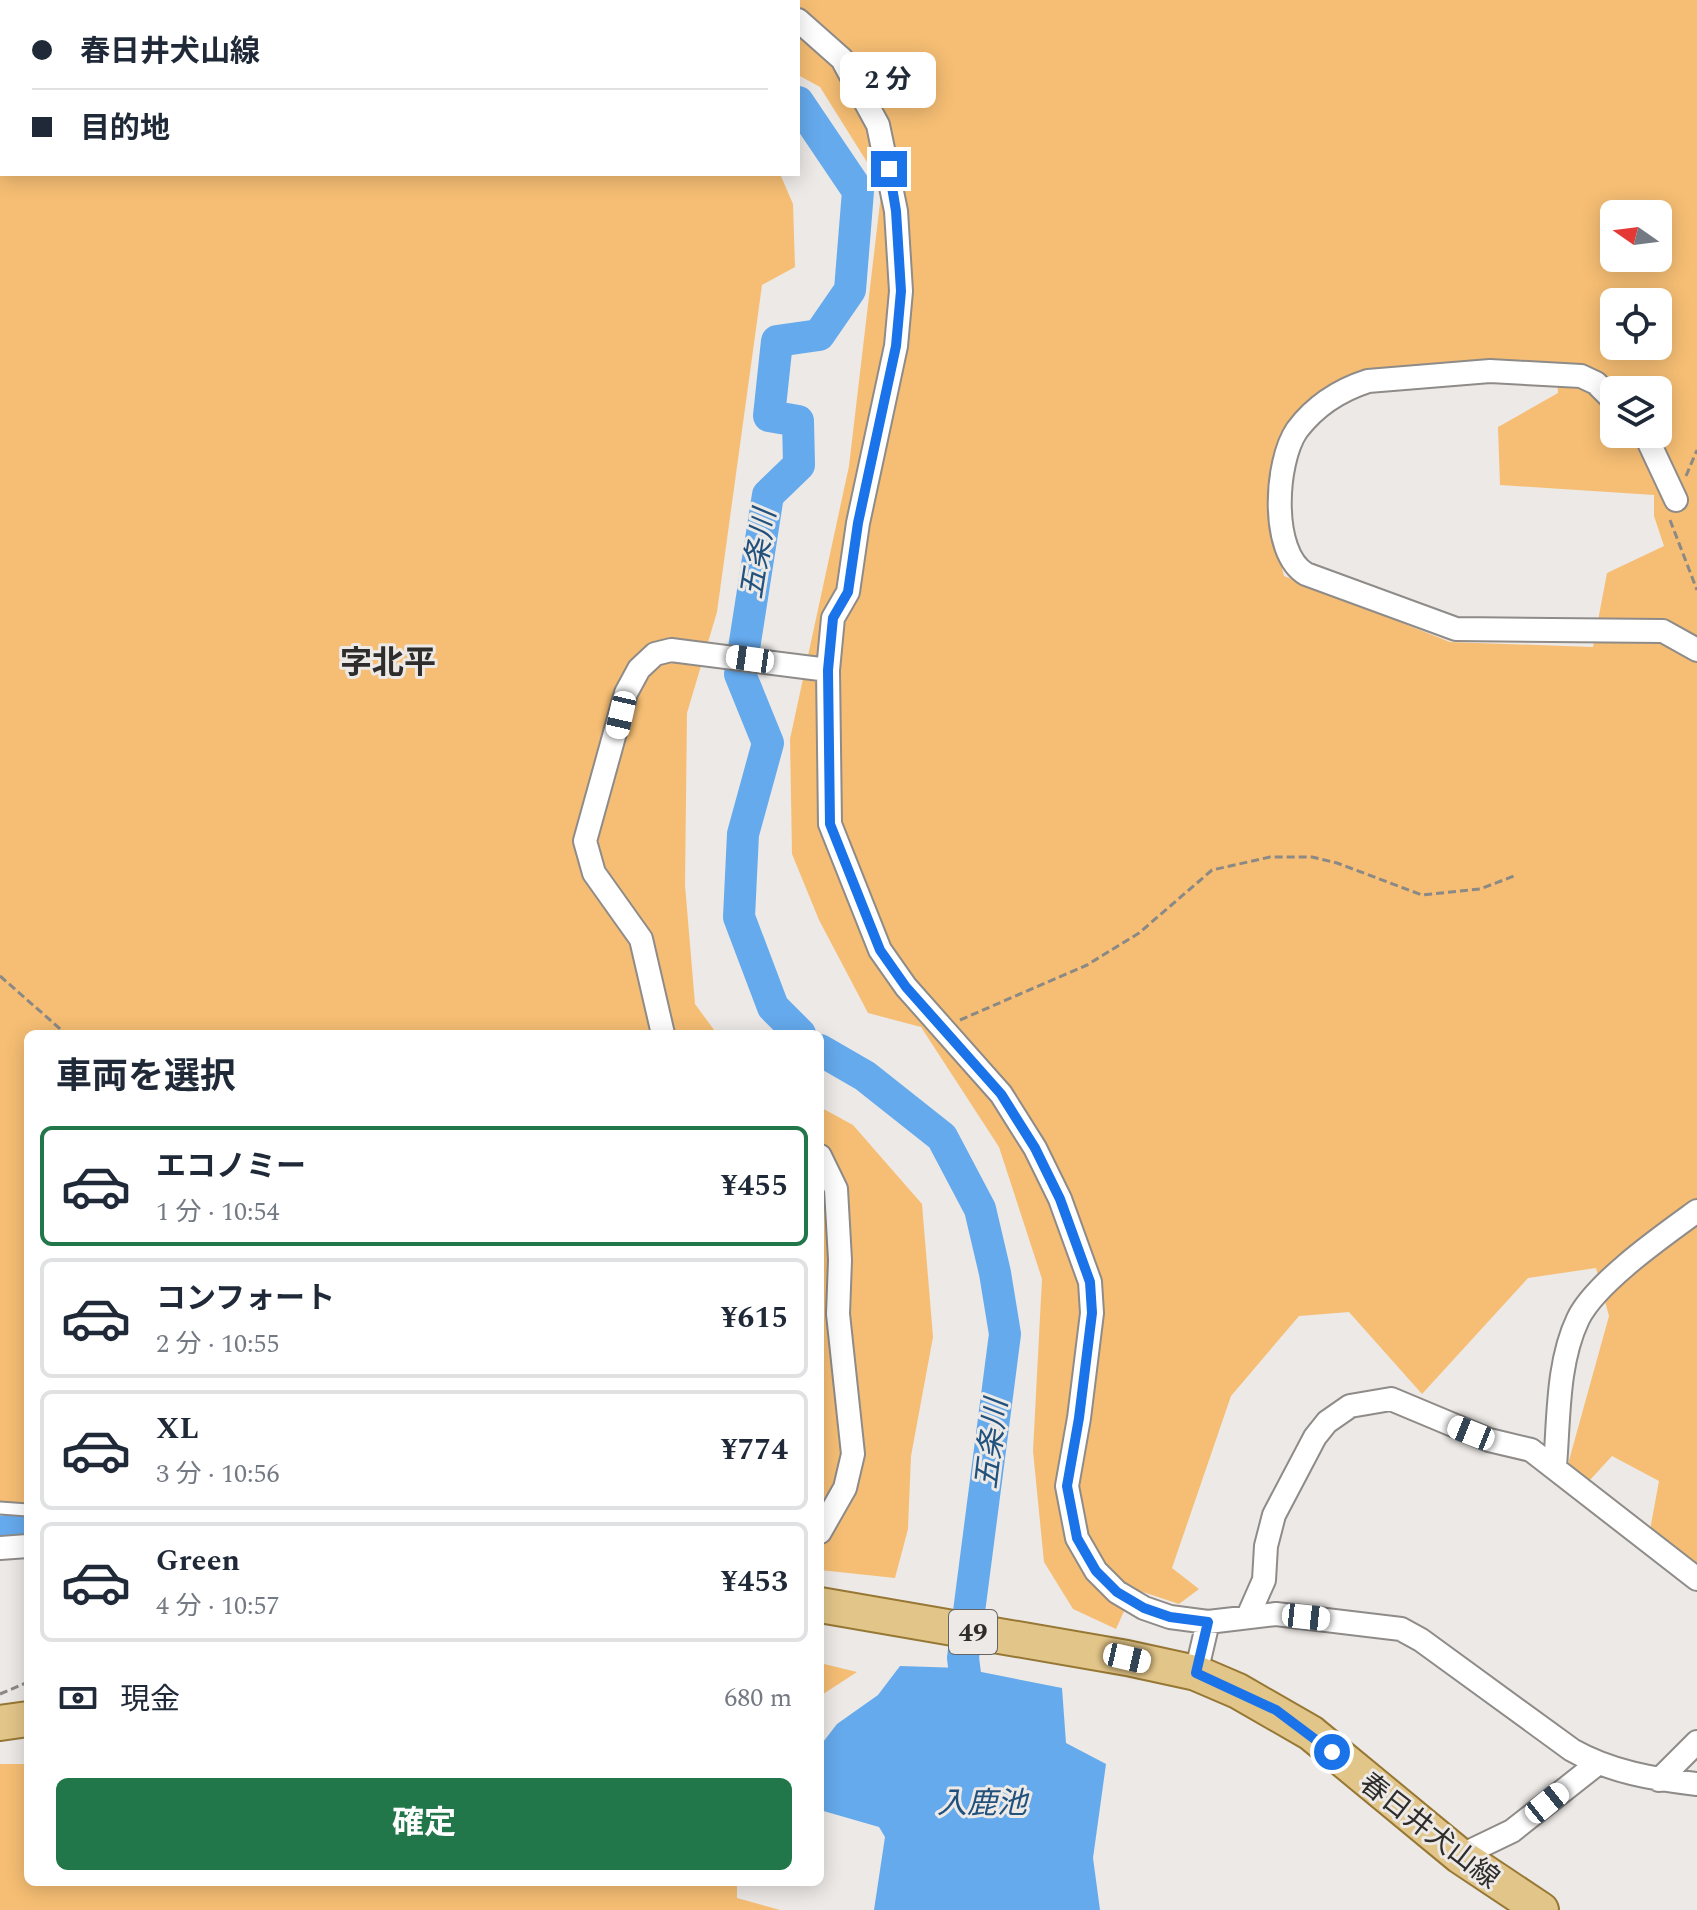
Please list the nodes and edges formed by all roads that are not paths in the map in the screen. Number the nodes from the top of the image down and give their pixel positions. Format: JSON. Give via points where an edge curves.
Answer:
{"nodes":[{"id":1,"x":800,"y":22,"type":"edge"},
{"id":2,"x":1600,"y":387,"type":"edge"},
{"id":3,"x":1652,"y":448,"type":"edge"},
{"id":4,"x":1676,"y":500,"type":"dead end"},
{"id":5,"x":1697,"y":650,"type":"edge"},
{"id":6,"x":828,"y":670,"type":"junction"},
{"id":7,"x":662,"y":1030,"type":"edge"},
{"id":8,"x":824,"y":1164,"type":"edge"},
{"id":9,"x":1697,"y":1211,"type":"edge"},
{"id":10,"x":1555,"y":1466,"type":"junction"},
{"id":11,"x":0,"y":1508,"type":"edge"},
{"id":12,"x":24,"y":1510,"type":"edge"},
{"id":13,"x":824,"y":1525,"type":"edge"},
{"id":14,"x":24,"y":1546,"type":"edge"},
{"id":15,"x":0,"y":1548,"type":"edge"},
{"id":16,"x":1697,"y":1579,"type":"edge"},
{"id":17,"x":824,"y":1606,"type":"edge"},
{"id":18,"x":1249,"y":1614,"type":"junction"},
{"id":19,"x":1208,"y":1622,"type":"junction"},
{"id":20,"x":1196,"y":1673,"type":"junction"},
{"id":21,"x":24,"y":1720,"type":"edge"},
{"id":22,"x":0,"y":1723,"type":"edge"},
{"id":23,"x":1697,"y":1742,"type":"edge"},
{"id":24,"x":1597,"y":1764,"type":"junction"},
{"id":25,"x":1659,"y":1780,"type":"junction"},
{"id":26,"x":1697,"y":1784,"type":"edge"},
{"id":27,"x":1460,"y":1856,"type":"junction"},
{"id":28,"x":1541,"y":1910,"type":"edge"}],
"edges":[{"from":1,"to":6,"type":"street","via":[[842,59],[878,125],[896,211],[901,291],[896,346],[848,592],[833,618]]},
{"from":2,"to":5,"type":"street","via":[[1581,376],[1490,371],[1350,387],[1320,405],[1295,432],[1283,468],[1284,546],[1289,560],[1306,574],[1456,629],[1663,631]]},
{"from":3,"to":4,"type":"street"},
{"from":6,"to":7,"type":"street","via":[[671,650],[655,654],[639,669],[626,693],[585,841],[594,873],[641,939]]},
{"from":6,"to":19,"type":"street","via":[[830,824],[880,950],[1001,1094],[1060,1199],[1090,1282],[1090,1328],[1067,1486],[1077,1538],[1096,1571],[1117,1592],[1170,1617]]},
{"from":8,"to":13,"type":"street","via":[[836,1189],[838,1314],[853,1454],[845,1488]]},
{"from":9,"to":10,"type":"street","via":[[1629,1262],[1579,1315],[1563,1374]]},
{"from":10,"to":16,"type":"street"},
{"from":10,"to":18,"type":"street","via":[[1531,1450],[1489,1440],[1391,1399],[1350,1406],[1315,1437],[1274,1515],[1264,1580]]},
{"from":11,"to":12,"type":"lane"},
{"from":14,"to":15,"type":"street"},
{"from":17,"to":20,"type":"main road","name":"春日井犬山線","number":"49"},
{"from":18,"to":19,"type":"street"},
{"from":18,"to":24,"type":"street","via":[[1401,1629]]},
{"from":19,"to":20,"type":"street"},
{"from":20,"to":27,"type":"main road","name":"春日井犬山線","number":"49","via":[[1276,1710],[1311,1733]]},
{"from":21,"to":22,"type":"main road"},
{"from":23,"to":25,"type":"street"},
{"from":24,"to":25,"type":"street"},
{"from":24,"to":27,"type":"street","via":[[1512,1831]]},
{"from":25,"to":26,"type":"street"},
{"from":27,"to":28,"type":"main road","name":"春日井犬山線","number":"49"}]}
